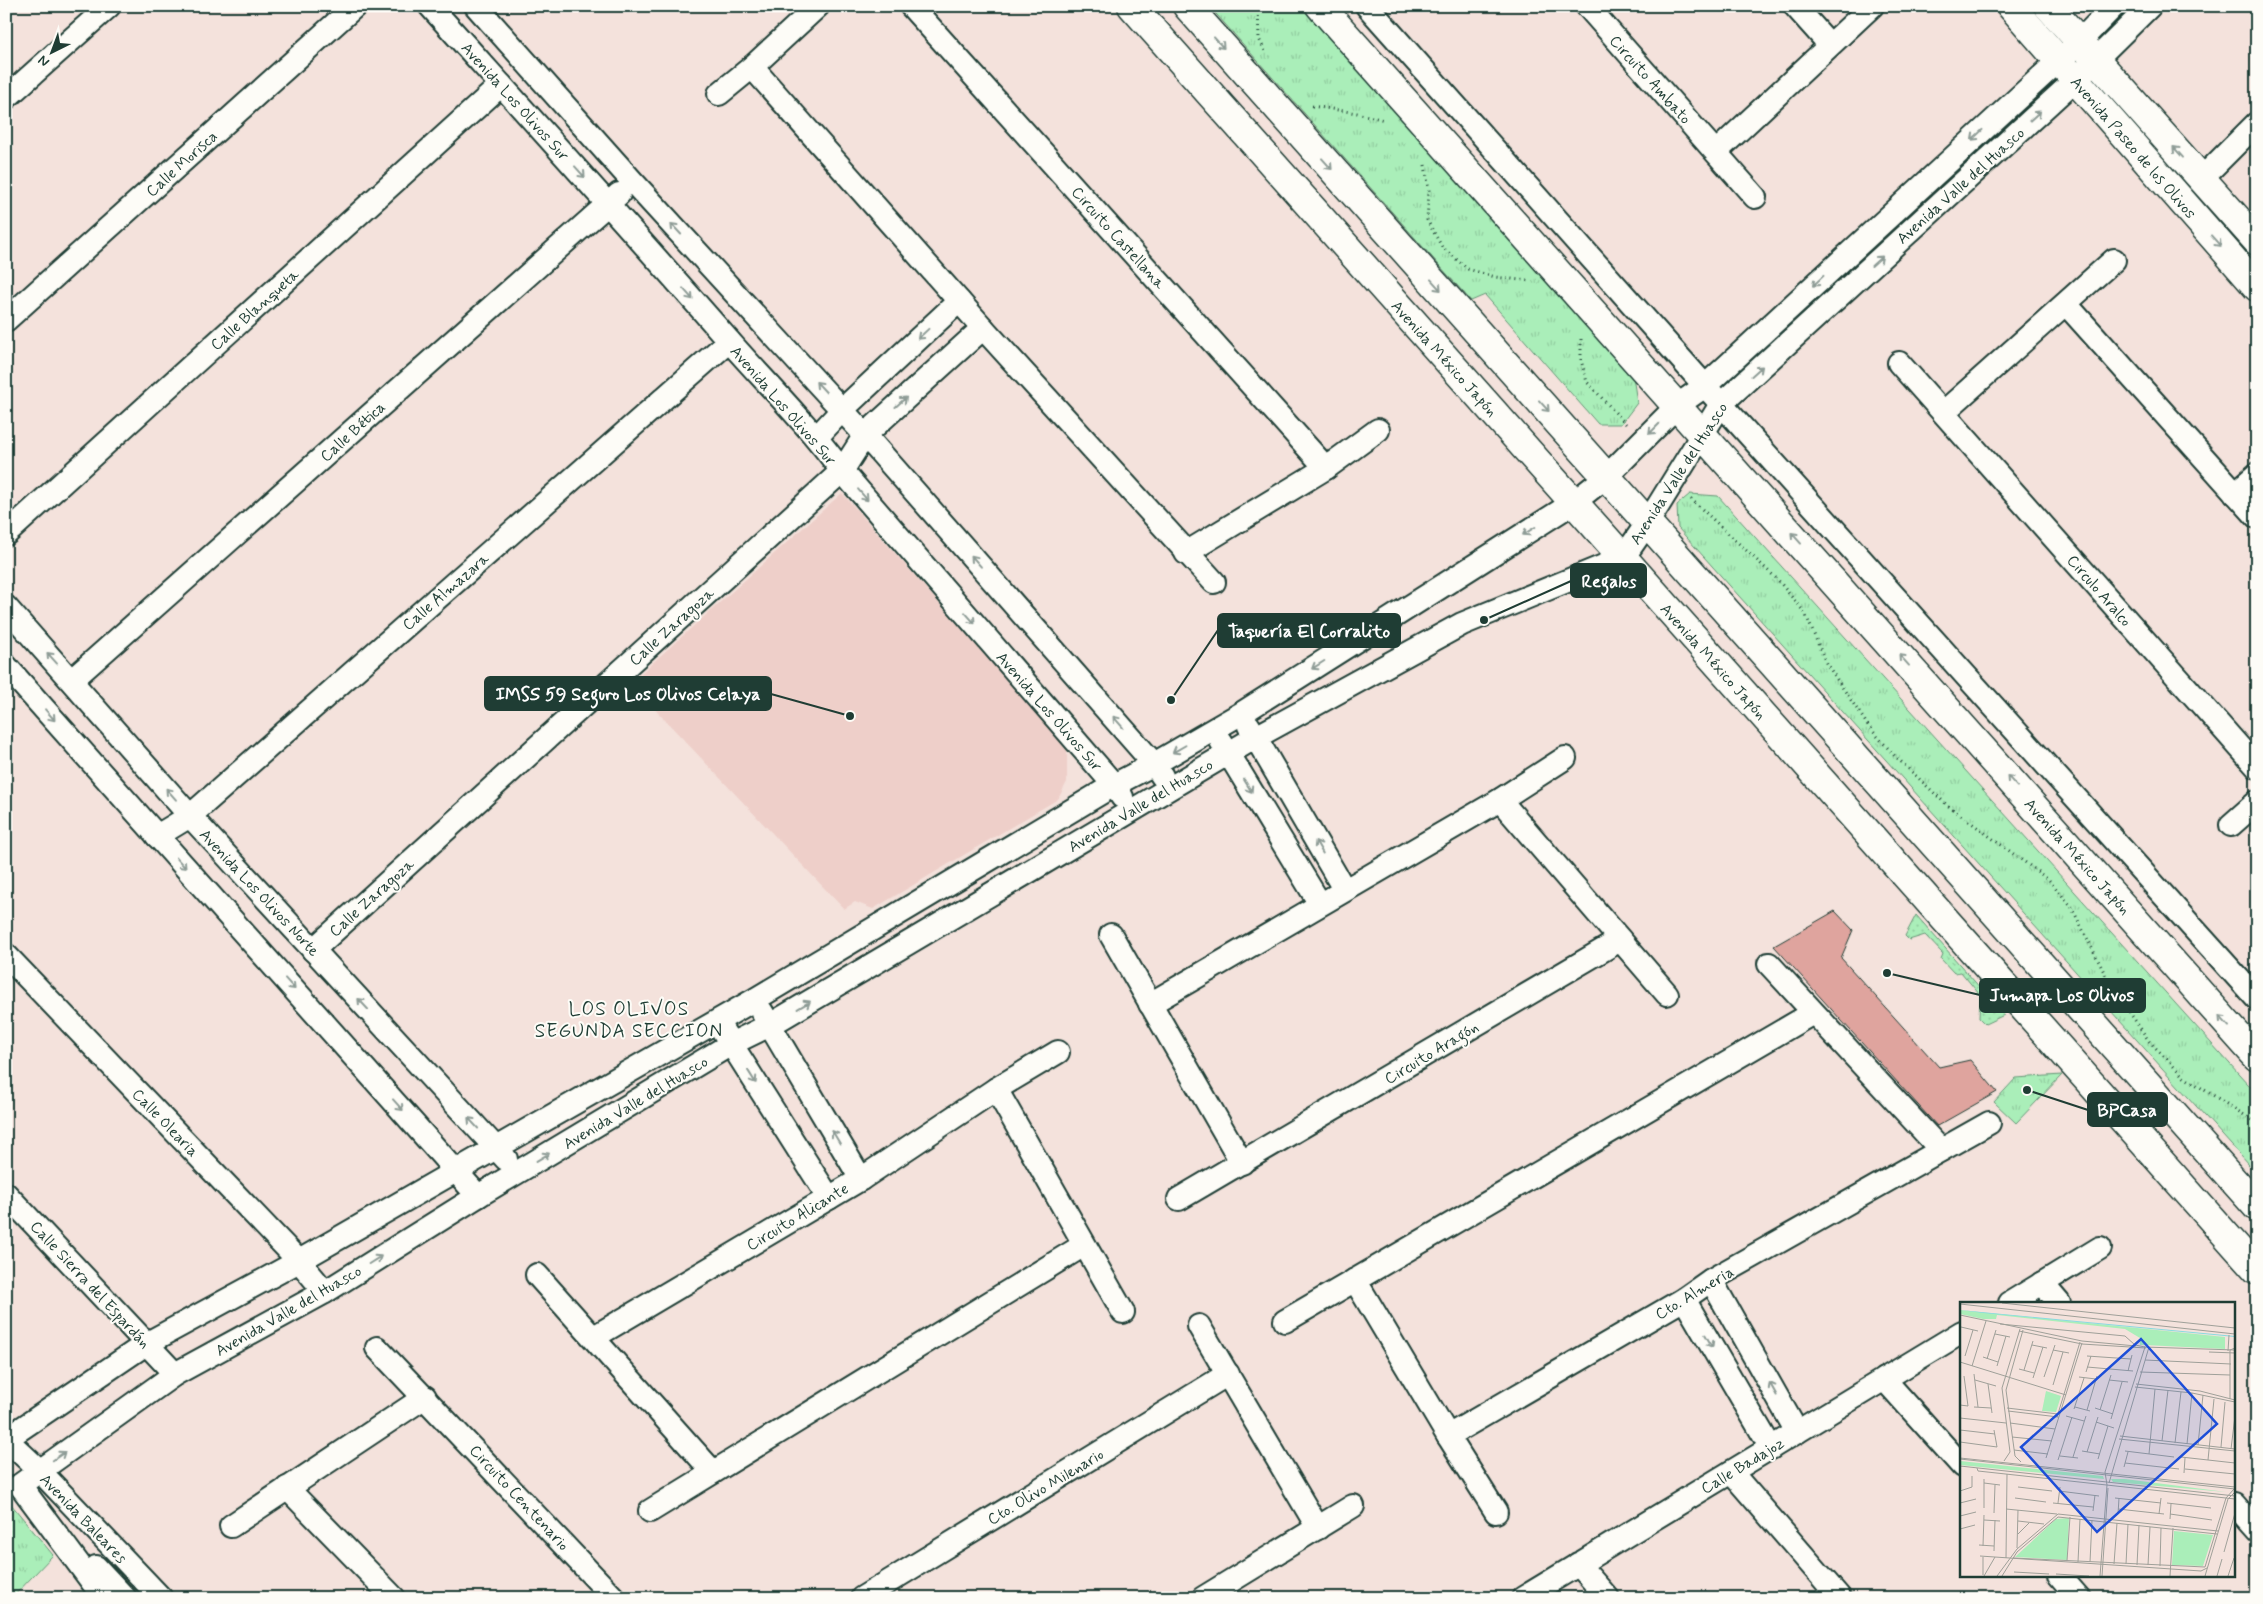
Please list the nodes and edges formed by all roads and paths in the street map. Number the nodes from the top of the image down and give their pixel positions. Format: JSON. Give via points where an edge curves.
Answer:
{"nodes":[{"id":1,"x":109,"y":6,"type":"edge"},
{"id":2,"x":355,"y":6,"type":"edge"},
{"id":3,"x":430,"y":6,"type":"edge"},
{"id":4,"x":476,"y":6,"type":"edge"},
{"id":5,"x":818,"y":6,"type":"edge"},
{"id":6,"x":911,"y":6,"type":"edge"},
{"id":7,"x":1132,"y":6,"type":"edge"},
{"id":8,"x":1187,"y":6,"type":"edge"},
{"id":9,"x":1258,"y":6,"type":"edge"},
{"id":10,"x":1320,"y":6,"type":"edge"},
{"id":11,"x":1367,"y":6,"type":"edge"},
{"id":12,"x":1587,"y":6,"type":"edge"},
{"id":13,"x":1795,"y":6,"type":"edge"},
{"id":14,"x":1872,"y":6,"type":"edge"},
{"id":15,"x":2011,"y":6,"type":"edge"},
{"id":16,"x":2048,"y":6,"type":"edge"},
{"id":17,"x":2114,"y":6,"type":"edge"},
{"id":18,"x":2150,"y":6,"type":"edge"},
{"id":19,"x":1829,"y":44,"type":"junction"},
{"id":20,"x":2088,"y":51,"type":"junction"},
{"id":21,"x":1269,"y":59,"type":"dead end"},
{"id":22,"x":752,"y":67,"type":"junction"},
{"id":23,"x":2067,"y":70,"type":"junction"},
{"id":24,"x":501,"y":84,"type":"junction"},
{"id":25,"x":719,"y":94,"type":"dead end"},
{"id":26,"x":6,"y":98,"type":"edge"},
{"id":27,"x":1306,"y":101,"type":"dead end"},
{"id":28,"x":1388,"y":121,"type":"dead end"},
{"id":29,"x":2257,"y":124,"type":"edge"},
{"id":30,"x":1716,"y":152,"type":"junction"},
{"id":31,"x":1425,"y":164,"type":"dead end"},
{"id":32,"x":2202,"y":178,"type":"junction"},
{"id":33,"x":633,"y":182,"type":"junction"},
{"id":34,"x":1755,"y":197,"type":"dead end"},
{"id":35,"x":609,"y":203,"type":"junction"},
{"id":36,"x":2257,"y":241,"type":"edge"},
{"id":37,"x":2114,"y":260,"type":"dead end"},
{"id":38,"x":1533,"y":285,"type":"dead end"},
{"id":39,"x":2257,"y":287,"type":"edge"},
{"id":40,"x":959,"y":300,"type":"junction"},
{"id":41,"x":2066,"y":304,"type":"junction"},
{"id":42,"x":6,"y":320,"type":"edge"},
{"id":43,"x":983,"y":328,"type":"junction"},
{"id":44,"x":1582,"y":336,"type":"dead end"},
{"id":45,"x":728,"y":341,"type":"junction"},
{"id":46,"x":1899,"y":363,"type":"dead end"},
{"id":47,"x":1705,"y":386,"type":"junction"},
{"id":48,"x":1721,"y":404,"type":"junction"},
{"id":49,"x":1678,"y":405,"type":"junction"},
{"id":50,"x":842,"y":410,"type":"junction"},
{"id":51,"x":1944,"y":412,"type":"junction"},
{"id":52,"x":1378,"y":430,"type":"dead end"},
{"id":53,"x":1703,"y":434,"type":"junction"},
{"id":54,"x":865,"y":435,"type":"junction"},
{"id":55,"x":817,"y":437,"type":"junction"},
{"id":56,"x":1641,"y":442,"type":"junction"},
{"id":57,"x":1326,"y":468,"type":"junction"},
{"id":58,"x":842,"y":471,"type":"junction"},
{"id":59,"x":2257,"y":474,"type":"edge"},
{"id":60,"x":1607,"y":476,"type":"junction"},
{"id":61,"x":1674,"y":479,"type":"junction"},
{"id":62,"x":2235,"y":493,"type":"junction"},
{"id":63,"x":1573,"y":503,"type":"junction"},
{"id":64,"x":2256,"y":517,"type":"edge"},
{"id":65,"x":1648,"y":522,"type":"junction"},
{"id":66,"x":6,"y":534,"type":"edge"},
{"id":67,"x":1186,"y":553,"type":"junction"},
{"id":68,"x":1622,"y":558,"type":"junction"},
{"id":69,"x":1214,"y":582,"type":"dead end"},
{"id":70,"x":6,"y":608,"type":"edge"},
{"id":71,"x":6,"y":666,"type":"edge"},
{"id":72,"x":72,"y":680,"type":"junction"},
{"id":73,"x":1242,"y":713,"type":"junction"},
{"id":74,"x":1215,"y":728,"type":"junction"},
{"id":75,"x":1256,"y":737,"type":"junction"},
{"id":76,"x":1228,"y":754,"type":"junction"},
{"id":77,"x":1565,"y":758,"type":"dead end"},
{"id":78,"x":1154,"y":764,"type":"junction"},
{"id":79,"x":2257,"y":767,"type":"edge"},
{"id":80,"x":1114,"y":784,"type":"junction"},
{"id":81,"x":1169,"y":788,"type":"junction"},
{"id":82,"x":1500,"y":800,"type":"junction"},
{"id":83,"x":2257,"y":802,"type":"edge"},
{"id":84,"x":1130,"y":811,"type":"junction"},
{"id":85,"x":190,"y":816,"type":"junction"},
{"id":86,"x":1914,"y":822,"type":"junction"},
{"id":87,"x":2231,"y":825,"type":"dead end"},
{"id":88,"x":157,"y":836,"type":"junction"},
{"id":89,"x":1883,"y":850,"type":"junction"},
{"id":90,"x":1344,"y":889,"type":"junction"},
{"id":91,"x":1320,"y":904,"type":"junction"},
{"id":92,"x":1110,"y":935,"type":"dead end"},
{"id":93,"x":1620,"y":940,"type":"junction"},
{"id":94,"x":313,"y":950,"type":"junction"},
{"id":95,"x":6,"y":955,"type":"edge"},
{"id":96,"x":1769,"y":964,"type":"dead end"},
{"id":97,"x":1667,"y":994,"type":"dead end"},
{"id":98,"x":754,"y":1000,"type":"junction"},
{"id":99,"x":2257,"y":1000,"type":"edge"},
{"id":100,"x":1150,"y":1004,"type":"junction"},
{"id":101,"x":1813,"y":1014,"type":"junction"},
{"id":102,"x":717,"y":1022,"type":"junction"},
{"id":103,"x":770,"y":1025,"type":"junction"},
{"id":104,"x":731,"y":1044,"type":"junction"},
{"id":105,"x":1058,"y":1052,"type":"dead end"},
{"id":106,"x":2257,"y":1057,"type":"edge"},
{"id":107,"x":996,"y":1089,"type":"junction"},
{"id":108,"x":1989,"y":1123,"type":"dead end"},
{"id":109,"x":2257,"y":1123,"type":"edge"},
{"id":110,"x":2185,"y":1127,"type":"junction"},
{"id":111,"x":496,"y":1148,"type":"junction"},
{"id":112,"x":1941,"y":1150,"type":"junction"},
{"id":113,"x":2153,"y":1154,"type":"junction"},
{"id":114,"x":1242,"y":1163,"type":"junction"},
{"id":115,"x":456,"y":1170,"type":"junction"},
{"id":116,"x":518,"y":1173,"type":"junction"},
{"id":117,"x":861,"y":1179,"type":"junction"},
{"id":118,"x":6,"y":1194,"type":"edge"},
{"id":119,"x":478,"y":1196,"type":"junction"},
{"id":120,"x":829,"y":1198,"type":"junction"},
{"id":121,"x":1180,"y":1199,"type":"dead end"},
{"id":122,"x":2257,"y":1207,"type":"edge"},
{"id":123,"x":1084,"y":1245,"type":"junction"},
{"id":124,"x":2100,"y":1248,"type":"dead end"},
{"id":125,"x":298,"y":1261,"type":"junction"},
{"id":126,"x":2257,"y":1270,"type":"edge"},
{"id":127,"x":537,"y":1275,"type":"dead end"},
{"id":128,"x":1355,"y":1280,"type":"junction"},
{"id":129,"x":1711,"y":1280,"type":"junction"},
{"id":130,"x":2042,"y":1283,"type":"junction"},
{"id":131,"x":325,"y":1292,"type":"junction"},
{"id":132,"x":1684,"y":1299,"type":"junction"},
{"id":133,"x":2012,"y":1302,"type":"edge"},
{"id":134,"x":2058,"y":1302,"type":"edge"},
{"id":135,"x":1123,"y":1312,"type":"dead end"},
{"id":136,"x":1285,"y":1321,"type":"dead end"},
{"id":137,"x":1199,"y":1326,"type":"dead end"},
{"id":138,"x":1960,"y":1333,"type":"edge"},
{"id":139,"x":594,"y":1336,"type":"junction"},
{"id":140,"x":146,"y":1344,"type":"junction"},
{"id":141,"x":377,"y":1348,"type":"dead end"},
{"id":142,"x":175,"y":1374,"type":"junction"},
{"id":143,"x":1228,"y":1374,"type":"junction"},
{"id":144,"x":1884,"y":1379,"type":"junction"},
{"id":145,"x":425,"y":1397,"type":"junction"},
{"id":146,"x":1797,"y":1432,"type":"junction"},
{"id":147,"x":1448,"y":1436,"type":"junction"},
{"id":148,"x":6,"y":1439,"type":"edge"},
{"id":149,"x":1771,"y":1448,"type":"junction"},
{"id":150,"x":1960,"y":1464,"type":"edge"},
{"id":151,"x":39,"y":1470,"type":"junction"},
{"id":152,"x":713,"y":1472,"type":"junction"},
{"id":153,"x":1731,"y":1472,"type":"junction"},
{"id":154,"x":13,"y":1479,"type":"edge"},
{"id":155,"x":288,"y":1488,"type":"junction"},
{"id":156,"x":1353,"y":1506,"type":"dead end"},
{"id":157,"x":2236,"y":1506,"type":"edge"},
{"id":158,"x":650,"y":1511,"type":"dead end"},
{"id":159,"x":1496,"y":1512,"type":"dead end"},
{"id":160,"x":232,"y":1526,"type":"dead end"},
{"id":161,"x":1318,"y":1528,"type":"junction"},
{"id":162,"x":2257,"y":1530,"type":"edge"},
{"id":163,"x":1578,"y":1564,"type":"junction"},
{"id":164,"x":2060,"y":1576,"type":"edge"},
{"id":165,"x":1538,"y":1594,"type":"edge"},
{"id":166,"x":1601,"y":1595,"type":"edge"},
{"id":167,"x":104,"y":1598,"type":"edge"},
{"id":168,"x":125,"y":1598,"type":"edge"},
{"id":169,"x":161,"y":1598,"type":"edge"},
{"id":170,"x":394,"y":1598,"type":"edge"},
{"id":171,"x":614,"y":1598,"type":"edge"},
{"id":172,"x":862,"y":1598,"type":"edge"},
{"id":173,"x":1203,"y":1598,"type":"edge"},
{"id":174,"x":1840,"y":1598,"type":"edge"},
{"id":175,"x":2079,"y":1598,"type":"edge"}],
"edges":[{"from":1,"to":26,"type":"street"},
{"from":2,"to":42,"type":"street","name":"Calle Morisca"},
{"from":3,"to":24,"type":"street","name":"Avenida Los Olivos Sur"},
{"from":4,"to":33,"type":"street","name":"Avenida Los Olivos Sur"},
{"from":5,"to":22,"type":"street"},
{"from":6,"to":57,"type":"street","name":"Circuito Castellana"},
{"from":7,"to":63,"type":"street","name":"Avenida México Japón"},
{"from":8,"to":60,"type":"street","one_way":true},
{"from":9,"to":21,"type":"path","via":[[1259,38]]},
{"from":10,"to":49,"type":"street","name":"Avenida México Japón"},
{"from":11,"to":47,"type":"street"},
{"from":12,"to":30,"type":"street","name":"Circuito Ambato"},
{"from":13,"to":19,"type":"street"},
{"from":14,"to":19,"type":"street"},
{"from":15,"to":23,"type":"street","name":"Avenida Paseo de los Olivos"},
{"from":16,"to":20,"type":"street","name":"Avenida Paseo de los Olivos"},
{"from":17,"to":20,"type":"street","name":"Avenida Valle del Huasco"},
{"from":18,"to":20,"type":"street","name":"Avenida Valle del Huasco"},
{"from":19,"to":30,"type":"street"},
{"from":20,"to":23,"type":"street","name":"Avenida Valle del Huasco"},
{"from":32,"to":20,"type":"street","name":"Avenida Paseo de los Olivos","one_way":true},
{"from":22,"to":25,"type":"street"},
{"from":22,"to":40,"type":"street"},
{"from":23,"to":39,"type":"street","name":"Avenida Paseo de los Olivos","one_way":true},
{"from":23,"to":47,"type":"street","name":"Avenida Valle del Huasco","one_way":true},
{"from":48,"to":23,"type":"street","name":"Avenida Valle del Huasco","one_way":true},
{"from":24,"to":35,"type":"street","name":"Avenida Los Olivos Sur","one_way":true},
{"from":24,"to":66,"type":"street","name":"Calle Blanqueta"},
{"from":27,"to":28,"type":"path","via":[[1313,106]]},
{"from":29,"to":32,"type":"street"},
{"from":30,"to":34,"type":"street","name":"Circuito Ambato"},
{"from":31,"to":38,"type":"path","via":[[1429,190],[1427,220],[1442,246],[1468,269],[1496,277],[1526,280]]},
{"from":32,"to":36,"type":"street","name":"Avenida Paseo de los Olivos"},
{"from":33,"to":35,"type":"street","name":"Calle Bética"},
{"from":50,"to":33,"type":"street","name":"Avenida Los Olivos Sur","one_way":true},
{"from":35,"to":45,"type":"street","name":"Avenida Los Olivos Sur","one_way":true},
{"from":35,"to":72,"type":"street","name":"Calle Bética"},
{"from":37,"to":41,"type":"street"},
{"from":40,"to":43,"type":"street"},
{"from":40,"to":50,"type":"street","one_way":true},
{"from":41,"to":51,"type":"street"},
{"from":41,"to":62,"type":"street"},
{"from":54,"to":43,"type":"street","one_way":true},
{"from":43,"to":67,"type":"street"},
{"from":44,"to":56,"type":"path","via":[[1581,360],[1587,382]]},
{"from":45,"to":55,"type":"street","name":"Avenida Los Olivos Sur"},
{"from":45,"to":85,"type":"street","name":"Calle Almazara"},
{"from":46,"to":51,"type":"street","name":"Circulo Aralco"},
{"from":47,"to":48,"type":"street"},
{"from":47,"to":49,"type":"street","name":"Avenida Valle del Huasco"},
{"from":48,"to":53,"type":"street","name":"Avenida Valle del Huasco"},
{"from":48,"to":99,"type":"street"},
{"from":49,"to":53,"type":"street","name":"Avenida México Japón"},
{"from":49,"to":56,"type":"street","name":"Avenida Valle del Huasco","one_way":true},
{"from":50,"to":54,"type":"street","name":"Avenida Los Olivos Sur"},
{"from":50,"to":55,"type":"street"},
{"from":51,"to":79,"type":"street","name":"Circulo Aralco"},
{"from":52,"to":57,"type":"street"},
{"from":53,"to":61,"type":"street","name":"Avenida Valle del Huasco"},
{"from":106,"to":53,"type":"street","name":"Avenida México Japón","one_way":true},
{"from":54,"to":58,"type":"street","name":"Calle Zaragoza"},
{"from":78,"to":54,"type":"street","name":"Avenida Los Olivos Sur","one_way":true},
{"from":55,"to":58,"type":"street","name":"Avenida Los Olivos Sur"},
{"from":56,"to":60,"type":"street","name":"Avenida Valle del Huasco"},
{"from":57,"to":67,"type":"street"},
{"from":58,"to":80,"type":"street","name":"Avenida Los Olivos Sur","one_way":true},
{"from":58,"to":94,"type":"street","name":"Calle Zaragoza"},
{"from":59,"to":62,"type":"street"},
{"from":60,"to":63,"type":"street","name":"Avenida Valle del Huasco"},
{"from":60,"to":65,"type":"street"},
{"from":61,"to":65,"type":"street","name":"Avenida Valle del Huasco"},
{"from":61,"to":109,"type":"path","via":[[1700,509],[1778,579],[1805,614],[1826,663],[1869,727],[1895,756],[1947,805],[2048,880],[2071,906],[2108,982],[2148,1041],[2184,1077]]},
{"from":62,"to":64,"type":"street"},
{"from":63,"to":68,"type":"street","name":"Avenida México Japón"},
{"from":63,"to":73,"type":"street","name":"Avenida Valle del Huasco","one_way":true},
{"from":65,"to":68,"type":"street","name":"Avenida Valle del Huasco"},
{"from":65,"to":86,"type":"street"},
{"from":67,"to":69,"type":"street"},
{"from":68,"to":75,"type":"street","name":"Avenida Valle del Huasco","via":[[1462,624]]},
{"from":68,"to":89,"type":"street","name":"Avenida México Japón"},
{"from":72,"to":70,"type":"street","name":"Avenida Los Olivos Norte","one_way":true},
{"from":71,"to":88,"type":"street","one_way":true},
{"from":85,"to":72,"type":"street","name":"Avenida Los Olivos Norte","one_way":true},
{"from":73,"to":74,"type":"street","name":"Avenida Valle del Huasco"},
{"from":73,"to":75,"type":"street"},
{"from":74,"to":76,"type":"street"},
{"from":74,"to":78,"type":"street","name":"Avenida Valle del Huasco","one_way":true},
{"from":75,"to":76,"type":"street","name":"Avenida Valle del Huasco"},
{"from":90,"to":75,"type":"street","one_way":true},
{"from":76,"to":81,"type":"street","name":"Avenida Valle del Huasco"},
{"from":76,"to":91,"type":"street","one_way":true},
{"from":77,"to":82,"type":"street"},
{"from":78,"to":80,"type":"street","name":"Avenida Valle del Huasco"},
{"from":78,"to":81,"type":"street","name":"Avenida Los Olivos Sur"},
{"from":80,"to":84,"type":"street","name":"Avenida Los Olivos Sur"},
{"from":80,"to":98,"type":"street","name":"Avenida Valle del Huasco"},
{"from":81,"to":84,"type":"street","name":"Avenida Valle del Huasco"},
{"from":82,"to":90,"type":"street"},
{"from":82,"to":93,"type":"street"},
{"from":83,"to":87,"type":"street"},
{"from":103,"to":84,"type":"street","name":"Avenida Valle del Huasco","one_way":true},
{"from":85,"to":88,"type":"street","name":"Calle Almazara"},
{"from":85,"to":94,"type":"street","name":"Avenida Los Olivos Norte"},
{"from":86,"to":89,"type":"street"},
{"from":86,"to":110,"type":"street"},
{"from":88,"to":115,"type":"street","one_way":true},
{"from":89,"to":113,"type":"street","name":"Avenida México Japón"},
{"from":90,"to":91,"type":"street"},
{"from":91,"to":100,"type":"street"},
{"from":92,"to":100,"type":"street"},
{"from":93,"to":97,"type":"street"},
{"from":93,"to":114,"type":"street","name":"Circuito Aragón"},
{"from":111,"to":94,"type":"street","name":"Avenida Los Olivos Norte","one_way":true},
{"from":95,"to":125,"type":"street","name":"Calle Olearia"},
{"from":96,"to":101,"type":"street"},
{"from":98,"to":102,"type":"street","name":"Avenida Valle del Huasco"},
{"from":98,"to":103,"type":"street"},
{"from":100,"to":114,"type":"street"},
{"from":101,"to":112,"type":"street"},
{"from":101,"to":128,"type":"street"},
{"from":102,"to":104,"type":"street"},
{"from":102,"to":111,"type":"street","name":"Avenida Valle del Huasco"},
{"from":103,"to":104,"type":"street","name":"Avenida Valle del Huasco"},
{"from":117,"to":103,"type":"street","one_way":true},
{"from":116,"to":104,"type":"street","name":"Avenida Valle del Huasco","one_way":true},
{"from":104,"to":120,"type":"street","one_way":true},
{"from":105,"to":107,"type":"street","name":"Circuito Alicante"},
{"from":107,"to":117,"type":"street","name":"Circuito Alicante"},
{"from":107,"to":123,"type":"street"},
{"from":108,"to":112,"type":"street","name":"Cto. Almeria"},
{"from":110,"to":113,"type":"street"},
{"from":110,"to":122,"type":"street"},
{"from":111,"to":115,"type":"street","name":"Avenida Valle del Huasco"},
{"from":111,"to":116,"type":"street","name":"Avenida Los Olivos Norte"},
{"from":112,"to":129,"type":"street","name":"Cto. Almeria"},
{"from":113,"to":126,"type":"street","name":"Avenida México Japón"},
{"from":114,"to":121,"type":"street","name":"Circuito Aragón"},
{"from":115,"to":119,"type":"street"},
{"from":115,"to":125,"type":"street","name":"Avenida Valle del Huasco"},
{"from":116,"to":119,"type":"street","name":"Avenida Valle del Huasco"},
{"from":117,"to":120,"type":"street","name":"Circuito Alicante"},
{"from":118,"to":140,"type":"street","name":"Calle Sierra del Espardán"},
{"from":131,"to":119,"type":"street","name":"Avenida Valle del Huasco","one_way":true},
{"from":120,"to":139,"type":"street","name":"Circuito Alicante"},
{"from":123,"to":135,"type":"street"},
{"from":123,"to":152,"type":"street"},
{"from":124,"to":130,"type":"street"},
{"from":125,"to":131,"type":"street","name":"Calle Olearia"},
{"from":125,"to":140,"type":"street","name":"Avenida Valle del Huasco"},
{"from":127,"to":139,"type":"street"},
{"from":128,"to":136,"type":"street"},
{"from":128,"to":147,"type":"street"},
{"from":129,"to":132,"type":"street","name":"Cto. Almeria"},
{"from":146,"to":129,"type":"street","one_way":true},
{"from":130,"to":133,"type":"street"},
{"from":130,"to":134,"type":"street"},
{"from":131,"to":142,"type":"street","name":"Avenida Valle del Huasco"},
{"from":132,"to":147,"type":"street","name":"Cto. Almeria"},
{"from":132,"to":149,"type":"street","one_way":true},
{"from":137,"to":143,"type":"street"},
{"from":138,"to":144,"type":"street","name":"Calle Badajoz"},
{"from":139,"to":152,"type":"street"},
{"from":140,"to":142,"type":"street","name":"Calle Sierra del Espardán"},
{"from":140,"to":148,"type":"street","name":"Avenida Valle del Huasco"},
{"from":141,"to":145,"type":"street","name":"Circuito Centenario"},
{"from":151,"to":142,"type":"street","name":"Avenida Valle del Huasco","one_way":true},
{"from":143,"to":161,"type":"street"},
{"from":143,"to":172,"type":"street","name":"Cto. Olivo Milenario"},
{"from":144,"to":146,"type":"street","name":"Calle Badajoz"},
{"from":144,"to":150,"type":"street"},
{"from":145,"to":155,"type":"street"},
{"from":145,"to":171,"type":"street","name":"Circuito Centenario"},
{"from":146,"to":149,"type":"street","name":"Calle Badajoz"},
{"from":147,"to":159,"type":"street"},
{"from":148,"to":151,"type":"street","name":"Avenida Baleares"},
{"from":149,"to":153,"type":"street","name":"Calle Badajoz"},
{"from":151,"to":154,"type":"street","name":"Avenida Valle del Huasco"},
{"from":151,"to":169,"type":"street","name":"Avenida Baleares"},
{"from":152,"to":158,"type":"street"},
{"from":153,"to":163,"type":"street","name":"Calle Badajoz"},
{"from":153,"to":174,"type":"street"},
{"from":154,"to":167,"type":"street"},
{"from":154,"to":168,"type":"street","name":"Avenida Baleares"},
{"from":155,"to":160,"type":"street"},
{"from":155,"to":170,"type":"street"},
{"from":156,"to":161,"type":"street"},
{"from":157,"to":162,"type":"street"},
{"from":161,"to":173,"type":"street"},
{"from":163,"to":165,"type":"street","name":"Calle Badajoz"},
{"from":163,"to":166,"type":"street"},
{"from":164,"to":175,"type":"street"}]}
